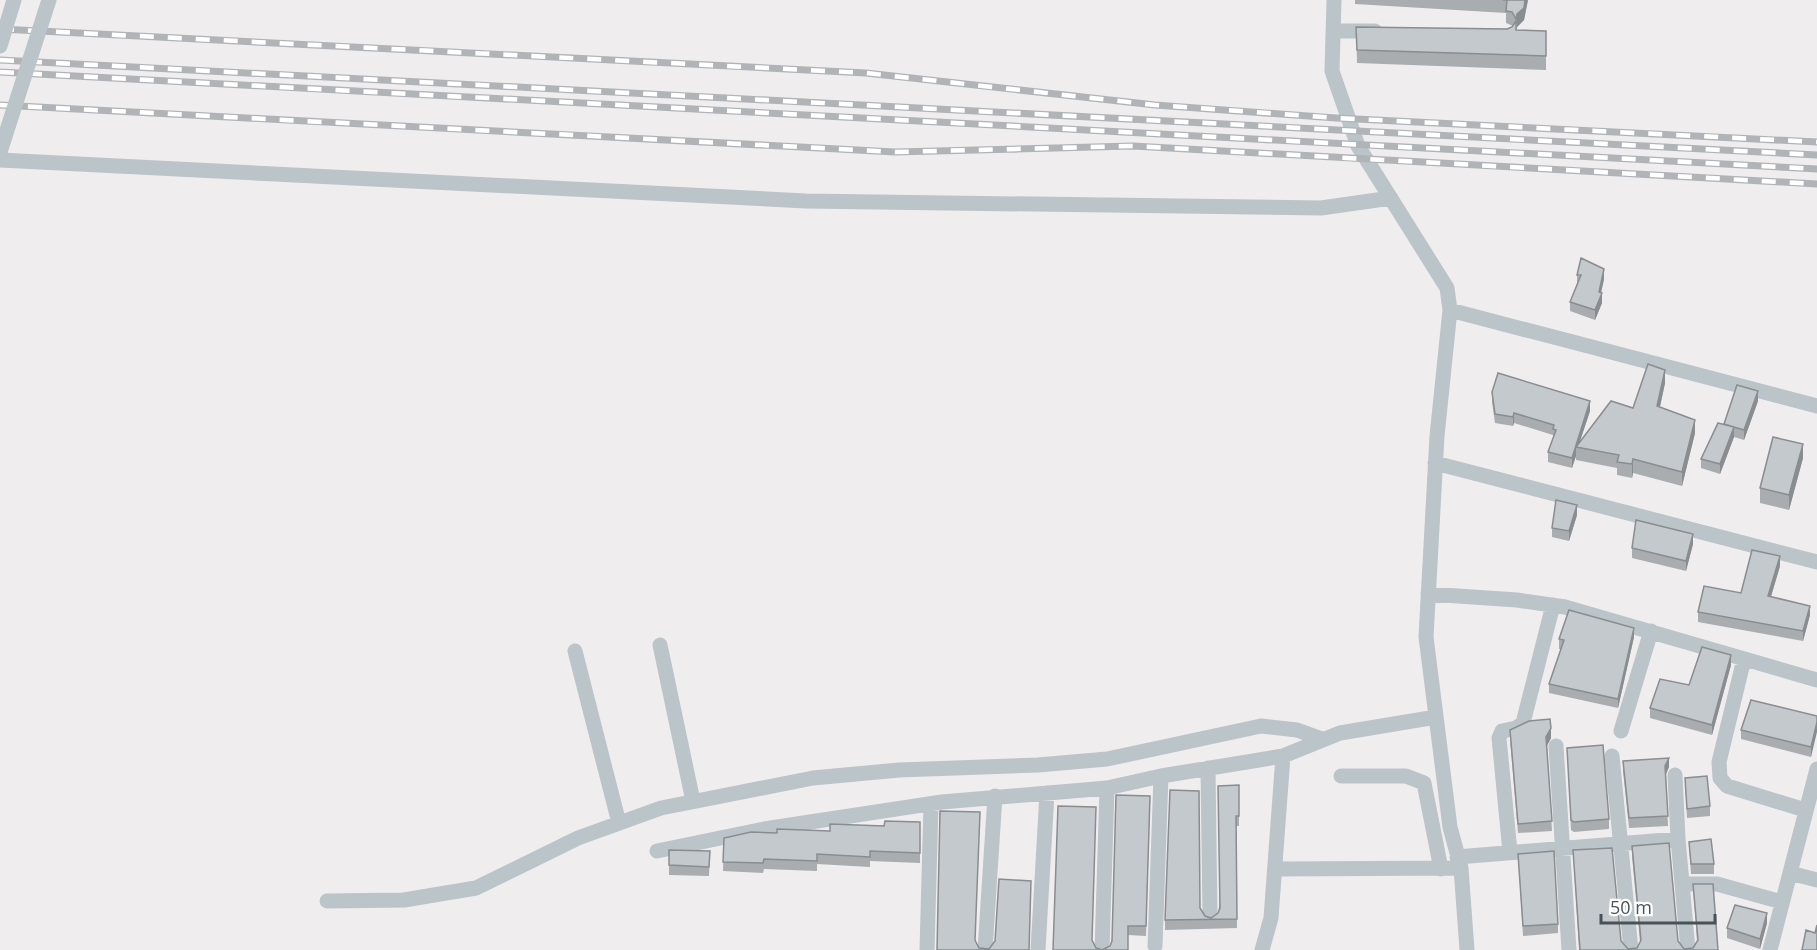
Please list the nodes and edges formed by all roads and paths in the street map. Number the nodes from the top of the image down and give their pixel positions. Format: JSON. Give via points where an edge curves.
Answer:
{"nodes":[{"id":1,"x":14,"y":0,"type":"edge"},
{"id":2,"x":49,"y":0,"type":"edge"},
{"id":3,"x":1334,"y":0,"type":"edge"},
{"id":4,"x":1334,"y":31,"type":"junction"},
{"id":5,"x":1387,"y":31,"type":"edge"},
{"id":6,"x":0,"y":45,"type":"edge"},
{"id":7,"x":0,"y":152,"type":"edge"},
{"id":8,"x":0,"y":160,"type":"edge"},
{"id":9,"x":1391,"y":198,"type":"junction"},
{"id":10,"x":1450,"y":310,"type":"junction"},
{"id":11,"x":1817,"y":406,"type":"edge"},
{"id":12,"x":1435,"y":463,"type":"junction"},
{"id":13,"x":1817,"y":562,"type":"edge"},
{"id":14,"x":1428,"y":594,"type":"junction"},
{"id":15,"x":1553,"y":605,"type":"junction"},
{"id":16,"x":1651,"y":632,"type":"junction"},
{"id":17,"x":660,"y":645,"type":"dead end"},
{"id":18,"x":575,"y":651,"type":"dead end"},
{"id":19,"x":1744,"y":659,"type":"junction"},
{"id":20,"x":1817,"y":680,"type":"edge"},
{"id":21,"x":1436,"y":717,"type":"junction"},
{"id":22,"x":1621,"y":731,"type":"dead end"},
{"id":23,"x":1322,"y":739,"type":"junction"},
{"id":24,"x":1556,"y":746,"type":"dead end"},
{"id":25,"x":1283,"y":756,"type":"junction"},
{"id":26,"x":1612,"y":756,"type":"dead end"},
{"id":27,"x":1208,"y":768,"type":"junction"},
{"id":28,"x":1817,"y":770,"type":"edge"},
{"id":29,"x":1675,"y":775,"type":"dead end"},
{"id":30,"x":1161,"y":776,"type":"junction"},
{"id":31,"x":1341,"y":776,"type":"dead end"},
{"id":32,"x":1107,"y":788,"type":"junction"},
{"id":33,"x":1047,"y":793,"type":"junction"},
{"id":34,"x":995,"y":796,"type":"junction"},
{"id":35,"x":693,"y":801,"type":"junction"},
{"id":36,"x":931,"y":804,"type":"junction"},
{"id":37,"x":1805,"y":810,"type":"junction"},
{"id":38,"x":619,"y":823,"type":"junction"},
{"id":39,"x":1678,"y":839,"type":"junction"},
{"id":40,"x":1622,"y":842,"type":"junction"},
{"id":41,"x":1563,"y":847,"type":"junction"},
{"id":42,"x":657,"y":851,"type":"dead end"},
{"id":43,"x":1510,"y":852,"type":"junction"},
{"id":44,"x":1459,"y":863,"type":"junction"},
{"id":45,"x":1441,"y":868,"type":"junction"},
{"id":46,"x":1276,"y":869,"type":"junction"},
{"id":47,"x":1790,"y":873,"type":"junction"},
{"id":48,"x":1817,"y":880,"type":"edge"},
{"id":49,"x":1682,"y":884,"type":"junction"},
{"id":50,"x":327,"y":901,"type":"dead end"},
{"id":51,"x":1782,"y":902,"type":"junction"},
{"id":52,"x":1210,"y":918,"type":"edge"},
{"id":53,"x":1155,"y":946,"type":"dead end"},
{"id":54,"x":927,"y":950,"type":"edge"},
{"id":55,"x":986,"y":950,"type":"edge"},
{"id":56,"x":1038,"y":950,"type":"edge"},
{"id":57,"x":1102,"y":950,"type":"edge"},
{"id":58,"x":1262,"y":950,"type":"edge"},
{"id":59,"x":1467,"y":950,"type":"edge"},
{"id":60,"x":1569,"y":950,"type":"edge"},
{"id":61,"x":1631,"y":950,"type":"edge"},
{"id":62,"x":1688,"y":950,"type":"edge"},
{"id":63,"x":1770,"y":950,"type":"edge"}],
"edges":[{"from":1,"to":6,"type":"street","bridge":true},
{"from":2,"to":7,"type":"street","bridge":true},
{"from":3,"to":4,"type":"street"},
{"from":4,"to":5,"type":"street"},
{"from":4,"to":9,"type":"street","via":[[1332,71],[1358,146]]},
{"from":8,"to":9,"type":"street","via":[[806,201],[1321,208]]},
{"from":9,"to":10,"type":"street","via":[[1447,288]]},
{"from":10,"to":11,"type":"street"},
{"from":10,"to":12,"type":"street"},
{"from":12,"to":13,"type":"street"},
{"from":12,"to":14,"type":"street"},
{"from":14,"to":15,"type":"street"},
{"from":14,"to":21,"type":"street","via":[[1426,637]]},
{"from":15,"to":16,"type":"street"},
{"from":15,"to":43,"type":"street","via":[[1523,723],[1502,731],[1499,738]]},
{"from":16,"to":19,"type":"street"},
{"from":16,"to":22,"type":"street"},
{"from":17,"to":35,"type":"street"},
{"from":18,"to":38,"type":"street"},
{"from":19,"to":20,"type":"street"},
{"from":19,"to":37,"type":"street","via":[[1719,762],[1720,778],[1727,786]]},
{"from":21,"to":23,"type":"street"},
{"from":21,"to":44,"type":"street","via":[[1450,827]]},
{"from":23,"to":25,"type":"street"},
{"from":23,"to":35,"type":"street","via":[[1297,730],[1261,726],[1107,759],[813,778]]},
{"from":24,"to":41,"type":"street"},
{"from":25,"to":27,"type":"street"},
{"from":25,"to":46,"type":"street"},
{"from":26,"to":40,"type":"street"},
{"from":27,"to":30,"type":"street"},
{"from":27,"to":52,"type":"street"},
{"from":28,"to":37,"type":"street"},
{"from":29,"to":39,"type":"street"},
{"from":30,"to":32,"type":"street"},
{"from":30,"to":53,"type":"street"},
{"from":31,"to":45,"type":"street","via":[[1406,776],[1424,783]]},
{"from":32,"to":33,"type":"street"},
{"from":32,"to":57,"type":"street"},
{"from":33,"to":34,"type":"street"},
{"from":33,"to":56,"type":"street"},
{"from":34,"to":36,"type":"street"},
{"from":34,"to":55,"type":"street"},
{"from":35,"to":38,"type":"street"},
{"from":36,"to":42,"type":"street","via":[[764,829]]},
{"from":36,"to":54,"type":"street"},
{"from":37,"to":47,"type":"street"},
{"from":38,"to":50,"type":"street","via":[[578,838],[476,888],[404,900]]},
{"from":39,"to":40,"type":"street"},
{"from":39,"to":49,"type":"street"},
{"from":40,"to":41,"type":"street"},
{"from":40,"to":61,"type":"street"},
{"from":41,"to":43,"type":"street"},
{"from":41,"to":60,"type":"street"},
{"from":43,"to":44,"type":"street"},
{"from":44,"to":45,"type":"street"},
{"from":44,"to":59,"type":"street"},
{"from":45,"to":46,"type":"street"},
{"from":46,"to":58,"type":"street","via":[[1271,918]]},
{"from":47,"to":48,"type":"street"},
{"from":47,"to":51,"type":"street"},
{"from":49,"to":51,"type":"street","via":[[1717,885]]},
{"from":49,"to":62,"type":"street"},
{"from":51,"to":63,"type":"street"}]}
